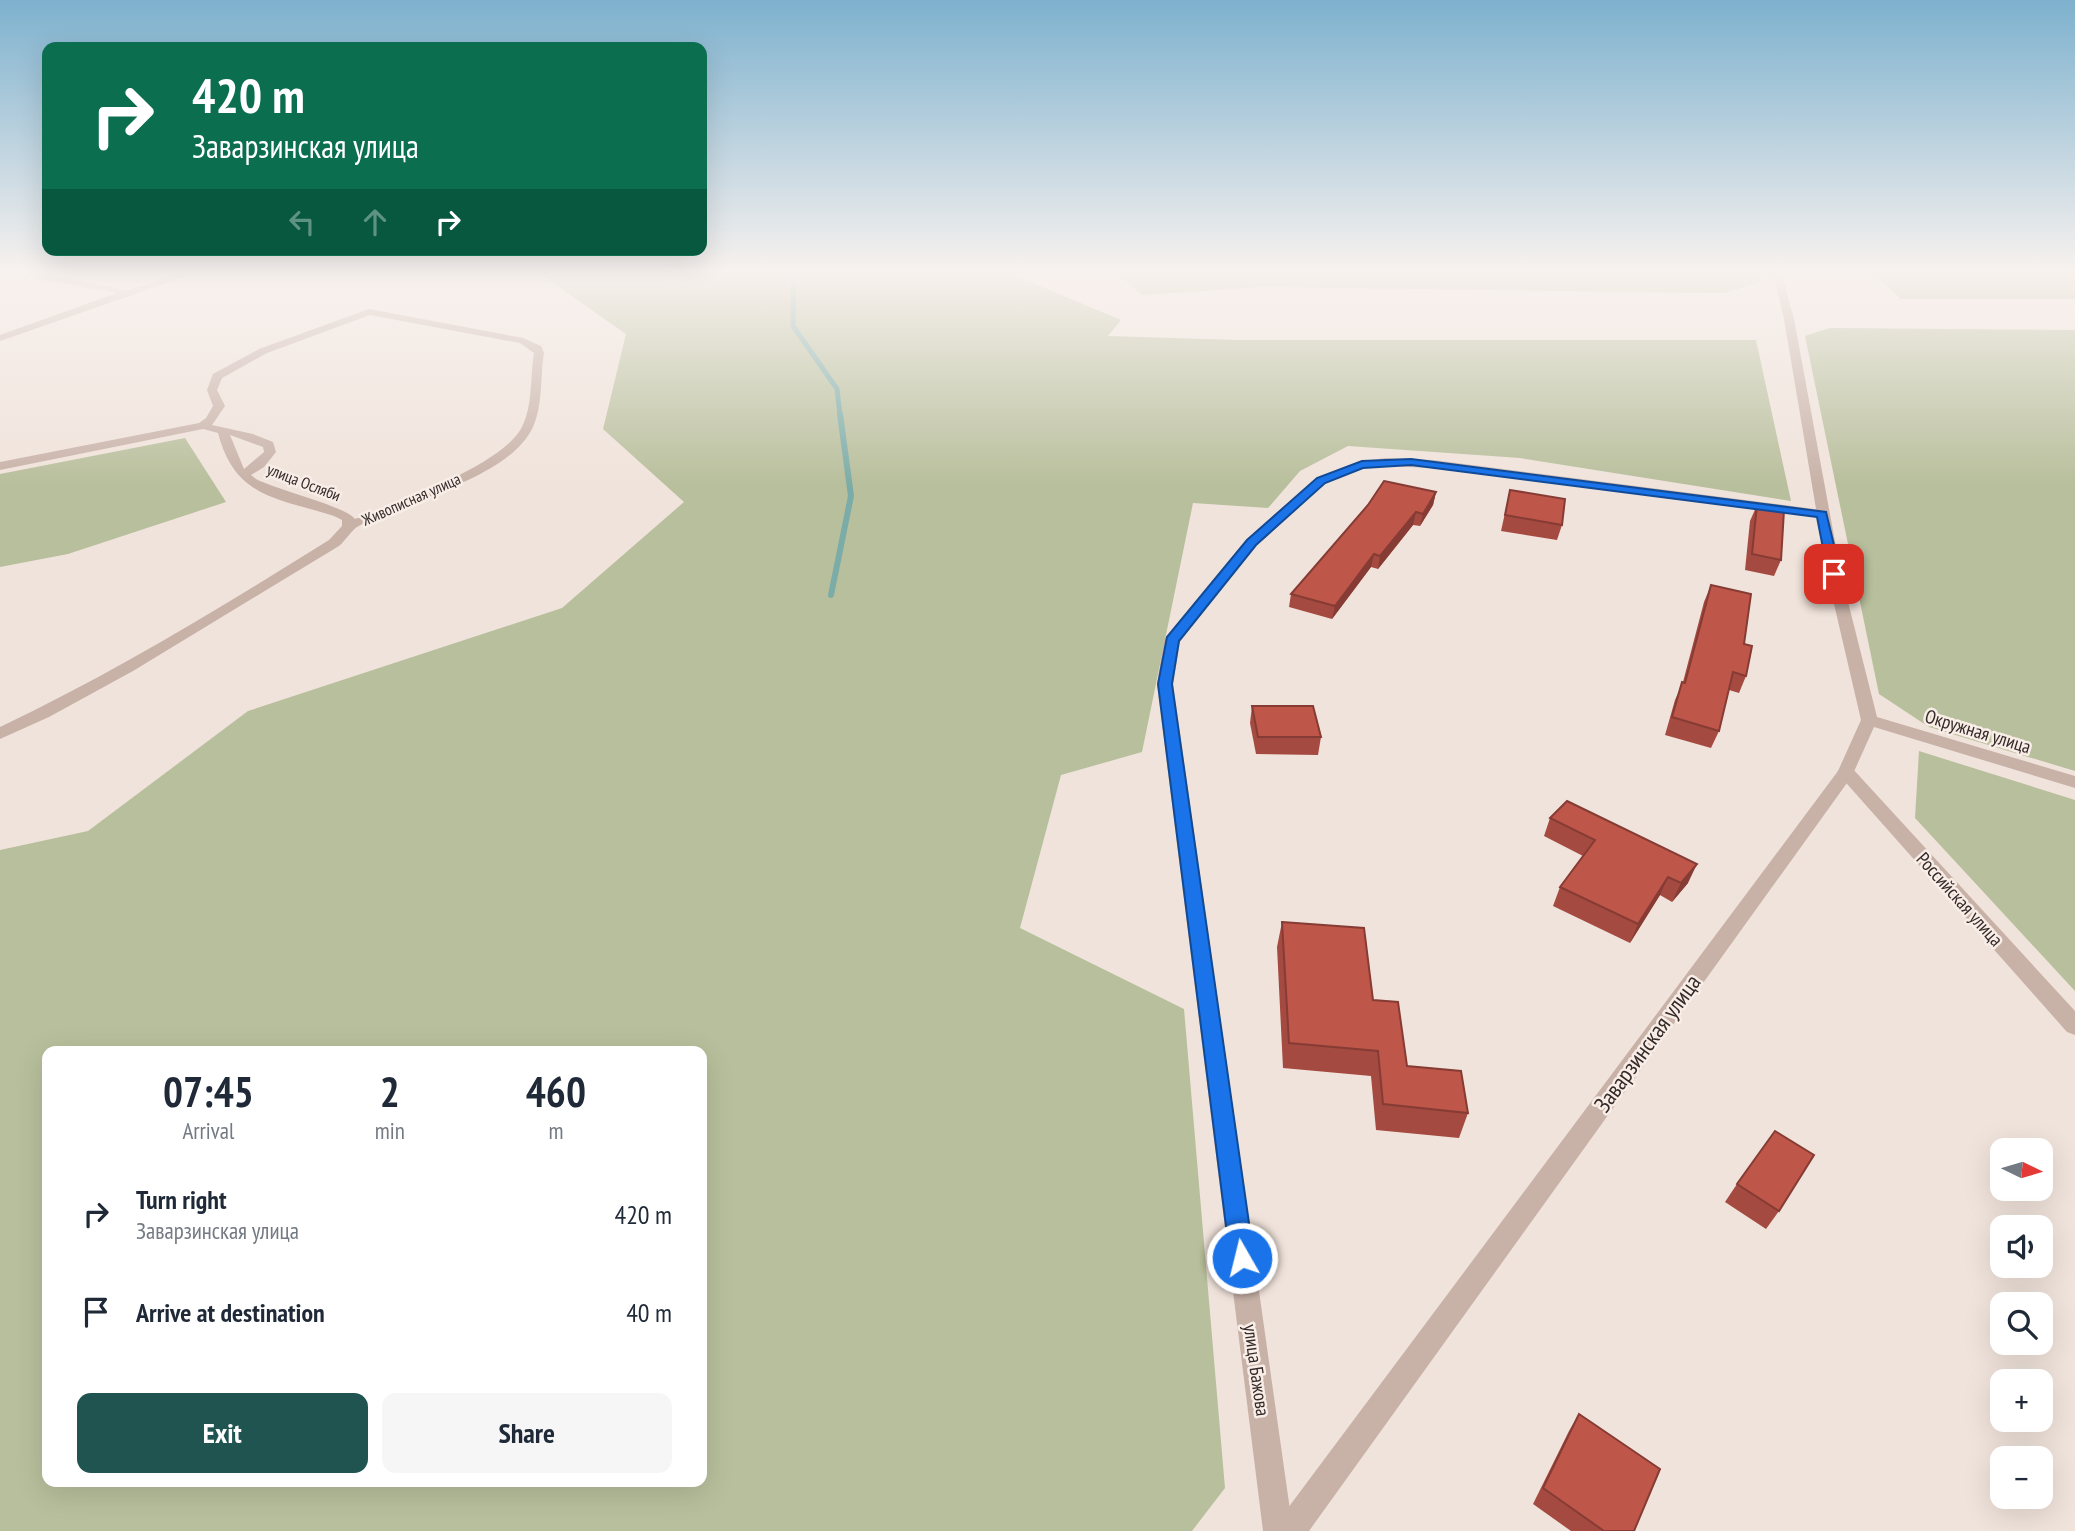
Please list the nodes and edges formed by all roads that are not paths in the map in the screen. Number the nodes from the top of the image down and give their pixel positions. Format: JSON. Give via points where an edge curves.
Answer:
{"nodes":[{"id":1,"x":286,"y":342,"type":"edge"},
{"id":2,"x":528,"y":342,"type":"edge"},
{"id":3,"x":1793,"y":342,"type":"edge"},
{"id":4,"x":203,"y":426,"type":"junction"},
{"id":5,"x":223,"y":431,"type":"junction"},
{"id":6,"x":0,"y":466,"type":"edge"},
{"id":7,"x":243,"y":475,"type":"junction"},
{"id":8,"x":1822,"y":514,"type":"junction"},
{"id":9,"x":349,"y":526,"type":"junction"},
{"id":10,"x":1869,"y":720,"type":"junction"},
{"id":11,"x":0,"y":734,"type":"edge"},
{"id":12,"x":1846,"y":772,"type":"junction"},
{"id":13,"x":2075,"y":782,"type":"edge"},
{"id":14,"x":2075,"y":1026,"type":"edge"},
{"id":15,"x":1278,"y":1531,"type":"edge"},
{"id":16,"x":1290,"y":1531,"type":"edge"}],
"edges":[{"from":1,"to":4,"type":"street","name":"Живописная улица","via":[[225,369],[212,385],[219,406]]},
{"from":2,"to":9,"type":"street","name":"Живописная улица","via":[[539,353],[531,420],[517,442],[456,480]]},
{"from":3,"to":8,"type":"street"},
{"from":4,"to":5,"type":"street","name":"улица Осляби"},
{"from":4,"to":6,"type":"street"},
{"from":5,"to":7,"type":"street"},
{"from":5,"to":7,"type":"street","name":"улица Осляби","via":[[262,441],[271,448],[260,464]]},
{"from":7,"to":9,"type":"street","name":"улица Осляби","via":[[274,492],[339,513],[348,518]]},
{"from":8,"to":10,"type":"street"},
{"from":8,"to":15,"type":"street","name":"улица Бажова","via":[[1433,464],[1362,465],[1321,480],[1251,543],[1172,640],[1165,684]]},
{"from":9,"to":11,"type":"street","name":"Живописная улица","via":[[334,543],[238,603]]},
{"from":10,"to":12,"type":"street","name":"Заварзинская улица"},
{"from":10,"to":13,"type":"street","name":"Окружная улица"},
{"from":12,"to":14,"type":"street","name":"Российская улица"},
{"from":12,"to":16,"type":"street","name":"Заварзинская улица"}]}
